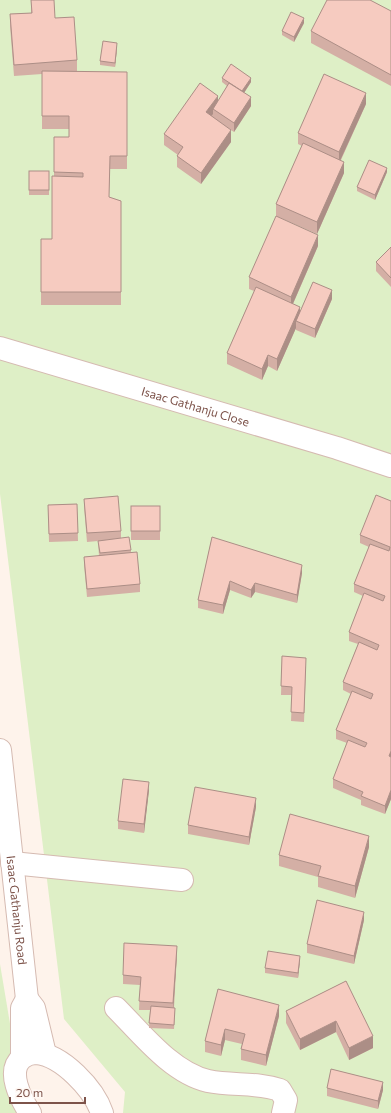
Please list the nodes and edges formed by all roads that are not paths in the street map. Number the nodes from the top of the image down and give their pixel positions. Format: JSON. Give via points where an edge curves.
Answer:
{"nodes":[{"id":1,"x":0,"y":348,"type":"edge"},
{"id":2,"x":391,"y":466,"type":"edge"},
{"id":3,"x":0,"y":750,"type":"edge"},
{"id":4,"x":12,"y":863,"type":"junction"},
{"id":5,"x":182,"y":880,"type":"dead end"},
{"id":6,"x":27,"y":999,"type":"junction"},
{"id":7,"x":116,"y":1008,"type":"dead end"},
{"id":8,"x":45,"y":1054,"type":"junction"},
{"id":9,"x":13,"y":1060,"type":"edge"},
{"id":10,"x":0,"y":1088,"type":"edge"},
{"id":11,"x":26,"y":1105,"type":"edge"},
{"id":12,"x":105,"y":1111,"type":"edge"},
{"id":13,"x":283,"y":1113,"type":"edge"}],
"edges":[{"from":1,"to":2,"type":"street","name":"Isaac Gathanju Close"},
{"from":3,"to":4,"type":"street","name":"Isaac Gathanju Road"},
{"from":4,"to":5,"type":"street"},
{"from":4,"to":6,"type":"street","name":"Isaac Gathanju Road"},
{"from":6,"to":8,"type":"street","via":[[34,1008]]},
{"from":6,"to":9,"type":"street","via":[[22,1008]]},
{"from":7,"to":13,"type":"street","via":[[173,1064],[208,1081],[269,1086],[280,1090],[286,1100]]},
{"from":8,"to":9,"type":"street","via":[[28,1054]]},
{"from":8,"to":12,"type":"street","via":[[66,1066]]},
{"from":9,"to":11,"type":"street"},
{"from":10,"to":11,"type":"street"}]}
